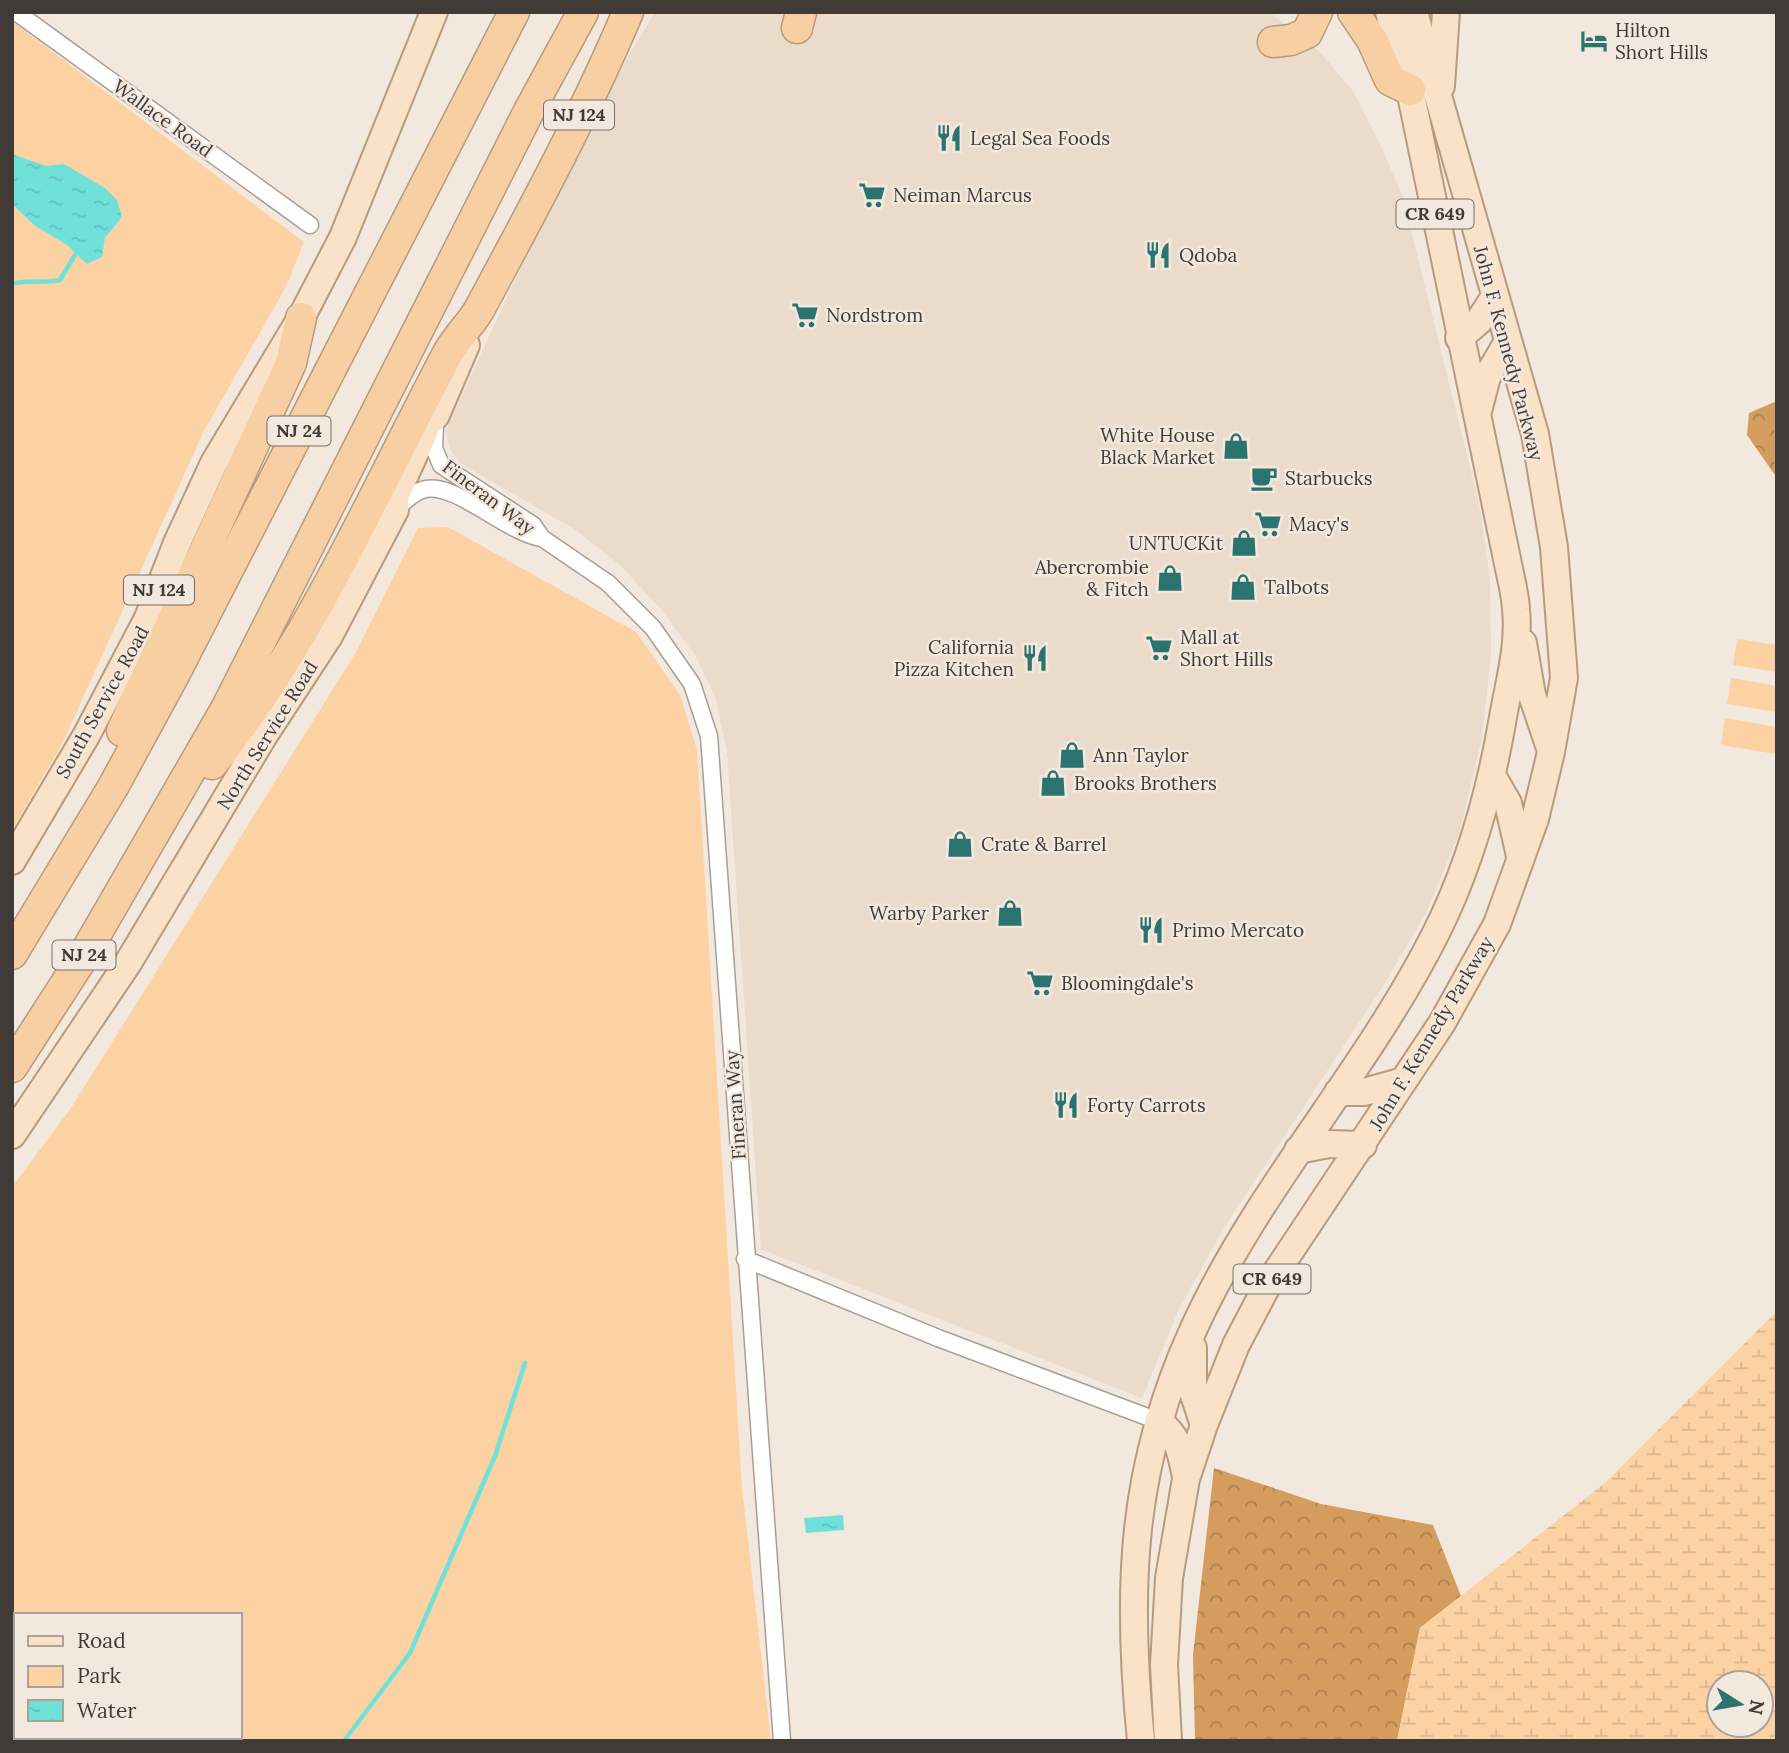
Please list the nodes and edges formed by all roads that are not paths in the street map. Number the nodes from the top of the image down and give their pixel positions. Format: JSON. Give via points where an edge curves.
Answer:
{"nodes":[{"id":1,"x":16,"y":12,"type":"edge"},
{"id":2,"x":413,"y":12,"type":"edge"},
{"id":3,"x":434,"y":12,"type":"edge"},
{"id":4,"x":498,"y":12,"type":"edge"},
{"id":5,"x":514,"y":12,"type":"edge"},
{"id":6,"x":583,"y":12,"type":"edge"},
{"id":7,"x":628,"y":12,"type":"edge"},
{"id":8,"x":641,"y":12,"type":"edge"},
{"id":9,"x":1317,"y":12,"type":"edge"},
{"id":10,"x":1353,"y":12,"type":"edge"},
{"id":11,"x":1389,"y":12,"type":"edge"},
{"id":12,"x":1414,"y":12,"type":"edge"},
{"id":13,"x":1447,"y":12,"type":"edge"},
{"id":14,"x":1273,"y":42,"type":"dead end"},
{"id":15,"x":420,"y":43,"type":"junction"},
{"id":16,"x":609,"y":57,"type":"junction"},
{"id":17,"x":1410,"y":90,"type":"junction"},
{"id":18,"x":1439,"y":105,"type":"junction"},
{"id":19,"x":425,"y":187,"type":"junction"},
{"id":20,"x":310,"y":225,"type":"dead end"},
{"id":21,"x":1494,"y":296,"type":"junction"},
{"id":22,"x":477,"y":313,"type":"junction"},
{"id":23,"x":301,"y":318,"type":"junction"},
{"id":24,"x":1459,"y":338,"type":"junction"},
{"id":25,"x":1507,"y":343,"type":"junction"},
{"id":26,"x":436,"y":415,"type":"junction"},
{"id":27,"x":1477,"y":418,"type":"junction"},
{"id":28,"x":395,"y":510,"type":"junction"},
{"id":29,"x":542,"y":538,"type":"junction"},
{"id":30,"x":1517,"y":610,"type":"junction"},
{"id":31,"x":1551,"y":752,"type":"junction"},
{"id":32,"x":1493,"y":777,"type":"junction"},
{"id":33,"x":150,"y":841,"type":"junction"},
{"id":34,"x":76,"y":846,"type":"junction"},
{"id":35,"x":1520,"y":857,"type":"junction"},
{"id":36,"x":12,"y":861,"type":"edge"},
{"id":37,"x":12,"y":954,"type":"edge"},
{"id":38,"x":12,"y":1066,"type":"edge"},
{"id":39,"x":1400,"y":1082,"type":"junction"},
{"id":40,"x":1338,"y":1092,"type":"junction"},
{"id":41,"x":12,"y":1135,"type":"edge"},
{"id":42,"x":1363,"y":1145,"type":"junction"},
{"id":43,"x":1298,"y":1150,"type":"junction"},
{"id":44,"x":745,"y":1259,"type":"junction"},
{"id":45,"x":1194,"y":1328,"type":"junction"},
{"id":46,"x":1158,"y":1421,"type":"junction"},
{"id":47,"x":1204,"y":1425,"type":"junction"},
{"id":48,"x":1186,"y":1479,"type":"junction"},
{"id":49,"x":782,"y":1741,"type":"edge"},
{"id":50,"x":1141,"y":1741,"type":"edge"},
{"id":51,"x":1168,"y":1741,"type":"edge"}],
"edges":[{"from":1,"to":20,"type":"street","name":"Wallace Road"},
{"from":2,"to":15,"type":"main road"},
{"from":3,"to":15,"type":"main road","number":"NJ 124"},
{"from":4,"to":19,"type":"highway"},
{"from":5,"to":19,"type":"highway","number":"NJ 24"},
{"from":6,"to":33,"type":"highway","number":"NJ 24","via":[[262,642]]},
{"from":7,"to":16,"type":"highway","number":"NJ 124"},
{"from":8,"to":16,"type":"highway"},
{"from":9,"to":14,"type":"highway","via":[[1307,33]]},
{"from":10,"to":17,"type":"highway","via":[[1390,80]]},
{"from":11,"to":17,"type":"main road","name":"John F. Kennedy Parkway","number":"CR 649"},
{"from":12,"to":18,"type":"main road","name":"John F. Kennedy Parkway","number":"CR 649"},
{"from":13,"to":18,"type":"main road"},
{"from":15,"to":23,"type":"main road","number":"NJ 124","via":[[343,237]]},
{"from":16,"to":22,"type":"highway","number":"NJ 124"},
{"from":17,"to":24,"type":"main road","name":"John F. Kennedy Parkway","number":"CR 649"},
{"from":18,"to":21,"type":"main road","name":"John F. Kennedy Parkway","number":"CR 649"},
{"from":19,"to":34,"type":"highway","number":"NJ 24","via":[[174,675]]},
{"from":21,"to":24,"type":"main road","via":[[1479,321]]},
{"from":21,"to":25,"type":"main road","name":"John F. Kennedy Parkway","number":"CR 649"},
{"from":22,"to":26,"type":"main road","name":"North Service Road","number":"NJ 124"},
{"from":22,"to":33,"type":"highway","via":[[450,350],[349,552],[295,646],[233,739]]},
{"from":23,"to":34,"type":"highway","via":[[291,363],[97,780]]},
{"from":23,"to":36,"type":"main road","name":"South Service Road","number":"NJ 124","via":[[214,463],[148,618],[86,736]]},
{"from":24,"to":27,"type":"main road","name":"John F. Kennedy Parkway","number":"CR 649"},
{"from":25,"to":27,"type":"main road","via":[[1487,377]]},
{"from":25,"to":31,"type":"main road","name":"John F. Kennedy Parkway","number":"CR 649","via":[[1535,434],[1554,547],[1564,678]]},
{"from":26,"to":28,"type":"main road","name":"North Service Road","number":"NJ 124","via":[[396,498]]},
{"from":26,"to":29,"type":"street","name":"Fineran Way","via":[[433,448],[441,465],[533,526]]},
{"from":27,"to":30,"type":"main road","name":"John F. Kennedy Parkway","number":"CR 649"},
{"from":28,"to":29,"type":"street","name":"Fineran Way","via":[[411,495],[435,488],[464,499],[525,536]]},
{"from":28,"to":41,"type":"main road","name":"North Service Road","number":"NJ 124","via":[[329,636],[128,963]]},
{"from":29,"to":44,"type":"street","name":"Fineran Way","via":[[632,605],[674,656],[705,716],[713,775]]},
{"from":30,"to":31,"type":"main road","via":[[1532,695]]},
{"from":30,"to":32,"type":"main road","name":"John F. Kennedy Parkway","number":"CR 649","via":[[1514,658]]},
{"from":31,"to":35,"type":"main road","name":"John F. Kennedy Parkway","number":"CR 649","via":[[1535,819]]},
{"from":32,"to":35,"type":"main road","via":[[1517,829]]},
{"from":32,"to":40,"type":"main road","name":"John F. Kennedy Parkway","number":"CR 649","via":[[1470,854],[1435,935]]},
{"from":33,"to":38,"type":"highway","number":"NJ 24"},
{"from":34,"to":37,"type":"highway","number":"NJ 24"},
{"from":35,"to":39,"type":"main road","name":"John F. Kennedy Parkway","number":"CR 649","via":[[1490,936],[1442,1023]]},
{"from":39,"to":40,"type":"main road","via":[[1364,1092]]},
{"from":39,"to":42,"type":"main road","name":"John F. Kennedy Parkway","number":"CR 649"},
{"from":40,"to":43,"type":"main road","name":"John F. Kennedy Parkway","number":"CR 649"},
{"from":42,"to":43,"type":"main road","via":[[1329,1144]]},
{"from":42,"to":47,"type":"main road","name":"John F. Kennedy Parkway","number":"CR 649","via":[[1267,1286],[1236,1345]]},
{"from":43,"to":45,"type":"main road","name":"John F. Kennedy Parkway","number":"CR 649","via":[[1254,1218]]},
{"from":44,"to":46,"type":"street"},
{"from":44,"to":49,"type":"street","name":"Fineran Way"},
{"from":45,"to":46,"type":"main road","name":"John F. Kennedy Parkway","number":"CR 649"},
{"from":45,"to":47,"type":"main road","via":[[1193,1392]]},
{"from":46,"to":48,"type":"main road","via":[[1179,1443]]},
{"from":46,"to":50,"type":"main road","name":"John F. Kennedy Parkway","number":"CR 649","via":[[1142,1493],[1133,1567],[1132,1652]]},
{"from":47,"to":48,"type":"main road","name":"John F. Kennedy Parkway","number":"CR 649"},
{"from":48,"to":51,"type":"main road","name":"John F. Kennedy Parkway","number":"CR 649","via":[[1169,1578],[1164,1665]]}]}
